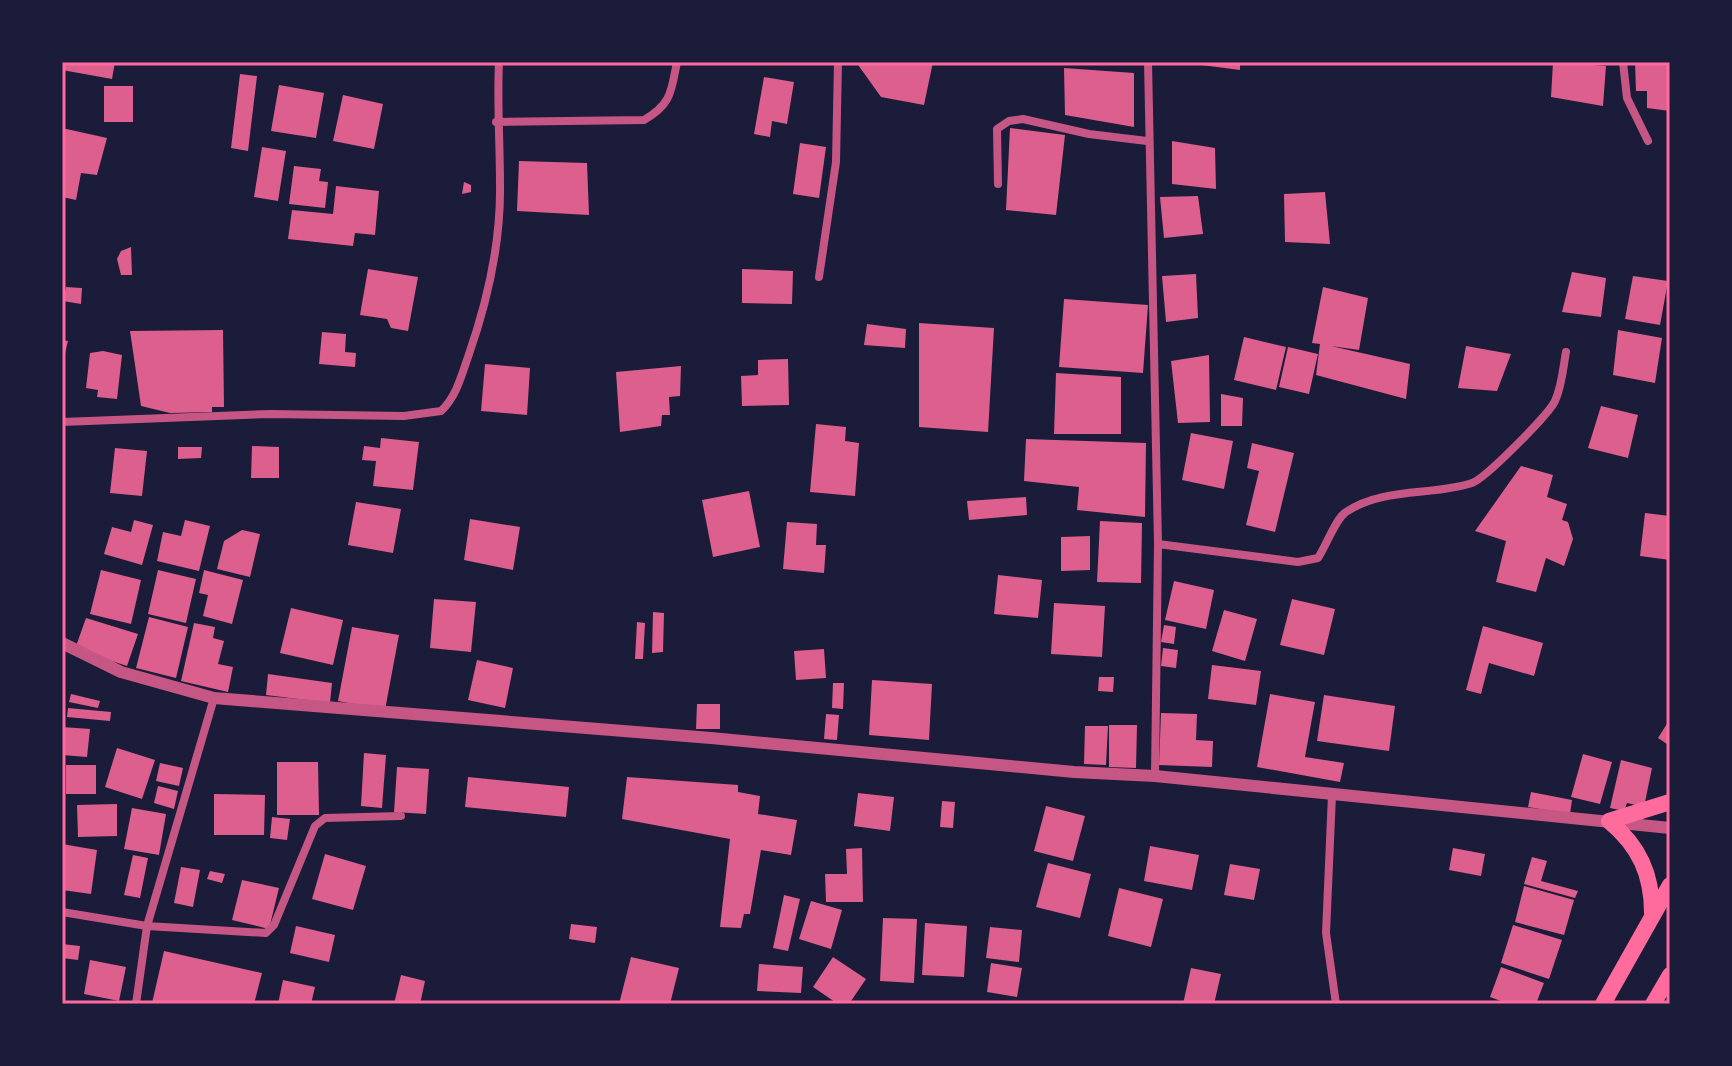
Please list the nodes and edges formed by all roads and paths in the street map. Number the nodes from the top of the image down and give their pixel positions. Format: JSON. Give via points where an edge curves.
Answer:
{"nodes":[{"id":1,"x":499,"y":62,"type":"edge"},
{"id":2,"x":677,"y":62,"type":"edge"},
{"id":3,"x":838,"y":62,"type":"edge"},
{"id":4,"x":1148,"y":62,"type":"edge"},
{"id":5,"x":1623,"y":62,"type":"edge"},
{"id":6,"x":496,"y":122,"type":"junction"},
{"id":7,"x":1147,"y":141,"type":"junction"},
{"id":8,"x":1648,"y":141,"type":"dead end"},
{"id":9,"x":998,"y":184,"type":"dead end"},
{"id":10,"x":819,"y":277,"type":"dead end"},
{"id":11,"x":1566,"y":352,"type":"dead end"},
{"id":12,"x":62,"y":422,"type":"edge"},
{"id":13,"x":1158,"y":544,"type":"junction"},
{"id":14,"x":62,"y":643,"type":"edge"},
{"id":15,"x":214,"y":698,"type":"junction"},
{"id":16,"x":1155,"y":776,"type":"junction"},
{"id":17,"x":1332,"y":795,"type":"junction"},
{"id":18,"x":1670,"y":802,"type":"edge"},
{"id":19,"x":401,"y":816,"type":"dead end"},
{"id":20,"x":1609,"y":821,"type":"junction"},
{"id":21,"x":1670,"y":828,"type":"edge"},
{"id":22,"x":1670,"y":885,"type":"edge"},
{"id":23,"x":62,"y":912,"type":"edge"},
{"id":24,"x":1651,"y":915,"type":"junction"},
{"id":25,"x":147,"y":926,"type":"junction"},
{"id":26,"x":1670,"y":975,"type":"edge"},
{"id":27,"x":136,"y":1004,"type":"edge"},
{"id":28,"x":1336,"y":1004,"type":"edge"},
{"id":29,"x":1603,"y":1004,"type":"edge"},
{"id":30,"x":1653,"y":1004,"type":"edge"}],
"edges":[{"from":1,"to":6,"type":"street"},
{"from":2,"to":6,"type":"street","via":[[670,96],[662,110],[644,120]]},
{"from":3,"to":10,"type":"street","via":[[836,162]]},
{"from":4,"to":7,"type":"street"},
{"from":5,"to":8,"type":"street","via":[[1627,98]]},
{"from":6,"to":12,"type":"street","via":[[496,244],[477,331],[458,386],[441,411]]},
{"from":7,"to":9,"type":"street","via":[[1009,121],[997,129]]},
{"from":7,"to":13,"type":"street","via":[[1154,240]]},
{"from":11,"to":13,"type":"street","via":[[1554,404],[1484,477],[1346,511],[1318,558],[1298,562]]},
{"from":13,"to":16,"type":"street"},
{"from":14,"to":15,"type":"street","via":[[121,672]]},
{"from":15,"to":16,"type":"street"},
{"from":15,"to":25,"type":"street"},
{"from":16,"to":17,"type":"street"},
{"from":17,"to":20,"type":"street"},
{"from":17,"to":28,"type":"street","via":[[1326,933]]},
{"from":18,"to":20,"type":"highway"},
{"from":19,"to":25,"type":"street","via":[[325,818],[315,826],[266,933]]},
{"from":20,"to":21,"type":"street"},
{"from":20,"to":24,"type":"highway","via":[[1639,852],[1652,893]]},
{"from":22,"to":24,"type":"highway"},
{"from":23,"to":25,"type":"street"},
{"from":24,"to":29,"type":"highway"},
{"from":25,"to":27,"type":"street"},
{"from":26,"to":30,"type":"highway"}]}
